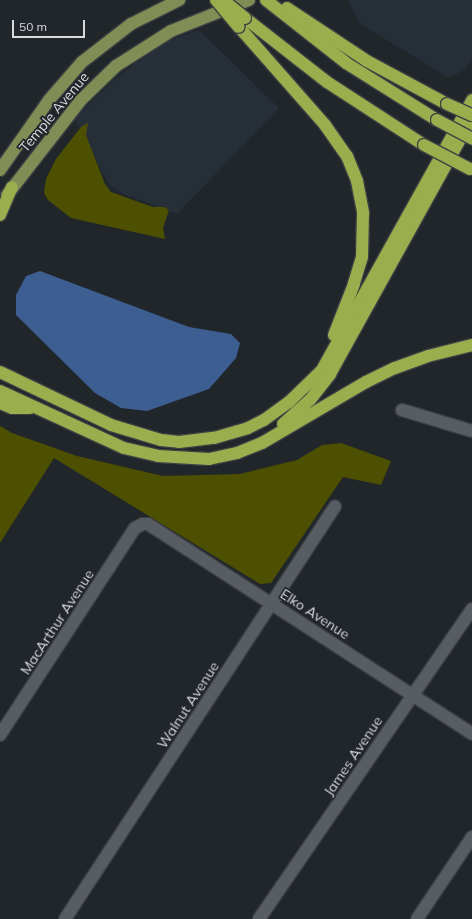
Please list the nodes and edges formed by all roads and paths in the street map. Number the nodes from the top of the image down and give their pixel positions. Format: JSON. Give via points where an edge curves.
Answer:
{"nodes":[{"id":1,"x":179,"y":0,"type":"edge"},
{"id":2,"x":216,"y":0,"type":"edge"},
{"id":3,"x":223,"y":0,"type":"edge"},
{"id":4,"x":249,"y":0,"type":"edge"},
{"id":5,"x":266,"y":0,"type":"edge"},
{"id":6,"x":279,"y":6,"type":"edge"},
{"id":7,"x":242,"y":22,"type":"junction"},
{"id":8,"x":472,"y":100,"type":"edge"},
{"id":9,"x":472,"y":115,"type":"edge"},
{"id":10,"x":472,"y":118,"type":"edge"},
{"id":11,"x":472,"y":139,"type":"edge"},
{"id":12,"x":471,"y":169,"type":"edge"},
{"id":13,"x":0,"y":170,"type":"edge"},
{"id":14,"x":12,"y":187,"type":"junction"},
{"id":15,"x":0,"y":204,"type":"edge"},
{"id":16,"x":0,"y":215,"type":"edge"},
{"id":17,"x":472,"y":345,"type":"edge"},
{"id":18,"x":0,"y":362,"type":"edge"},
{"id":19,"x":0,"y":372,"type":"edge"},
{"id":20,"x":12,"y":377,"type":"junction"},
{"id":21,"x":0,"y":391,"type":"edge"},
{"id":22,"x":289,"y":402,"type":"junction"},
{"id":23,"x":0,"y":403,"type":"edge"},
{"id":24,"x":36,"y":409,"type":"junction"},
{"id":25,"x":402,"y":410,"type":"dead end"},
{"id":26,"x":472,"y":431,"type":"edge"},
{"id":27,"x":176,"y":458,"type":"junction"},
{"id":28,"x":335,"y":507,"type":"dead end"},
{"id":29,"x":139,"y":525,"type":"joint"},
{"id":30,"x":272,"y":604,"type":"junction"},
{"id":31,"x":472,"y":609,"type":"edge"},
{"id":32,"x":412,"y":696,"type":"junction"},
{"id":33,"x":472,"y":734,"type":"edge"},
{"id":34,"x":0,"y":735,"type":"edge"},
{"id":35,"x":472,"y":837,"type":"edge"},
{"id":36,"x":65,"y":919,"type":"edge"},
{"id":37,"x":259,"y":919,"type":"edge"},
{"id":38,"x":417,"y":919,"type":"edge"}],
"edges":[{"from":1,"to":13,"type":"main road","name":"Temple Avenue","via":[[131,24],[82,62],[49,100]]},
{"from":2,"to":7,"type":"highway","bridge":true},
{"from":3,"to":7,"type":"highway","bridge":true},
{"from":4,"to":14,"type":"main road","name":"Temple Avenue","via":[[176,28],[116,66],[80,100]]},
{"from":5,"to":6,"type":"highway"},
{"from":6,"to":9,"type":"highway","bridge":true,"via":[[367,61]]},
{"from":6,"to":11,"type":"highway","bridge":true,"via":[[346,62],[437,120]]},
{"from":7,"to":12,"type":"highway","bridge":true,"via":[[424,145]]},
{"from":7,"to":22,"type":"highway","via":[[336,140],[353,169],[363,213],[362,257],[348,300],[323,356]]},
{"from":8,"to":22,"type":"highway","via":[[322,370]]},
{"from":10,"to":27,"type":"highway","via":[[330,374],[310,400],[282,424],[247,442]]},
{"from":14,"to":15,"type":"main road","name":"Temple Avenue"},
{"from":14,"to":16,"type":"highway"},
{"from":17,"to":27,"type":"highway","via":[[428,356],[381,375],[250,448],[209,459]]},
{"from":18,"to":20,"type":"highway"},
{"from":19,"to":20,"type":"highway"},
{"from":20,"to":22,"type":"highway","via":[[111,425],[162,440],[197,441],[231,434],[264,420]]},
{"from":21,"to":24,"type":"highway"},
{"from":23,"to":24,"type":"highway","via":[[12,408]]},
{"from":24,"to":27,"type":"highway","via":[[124,448]]},
{"from":25,"to":26,"type":"street"},
{"from":28,"to":30,"type":"street","name":"Walnut Avenue"},
{"from":29,"to":30,"type":"street","name":"Elko Avenue","via":[[148,524]]},
{"from":29,"to":34,"type":"street","name":"MacArthur Avenue"},
{"from":30,"to":32,"type":"street","name":"Elko Avenue"},
{"from":30,"to":36,"type":"street","name":"Walnut Avenue"},
{"from":31,"to":32,"type":"street","name":"James Avenue"},
{"from":32,"to":33,"type":"street","name":"Elko Avenue"},
{"from":32,"to":37,"type":"street","name":"James Avenue"},
{"from":35,"to":38,"type":"street"}]}
